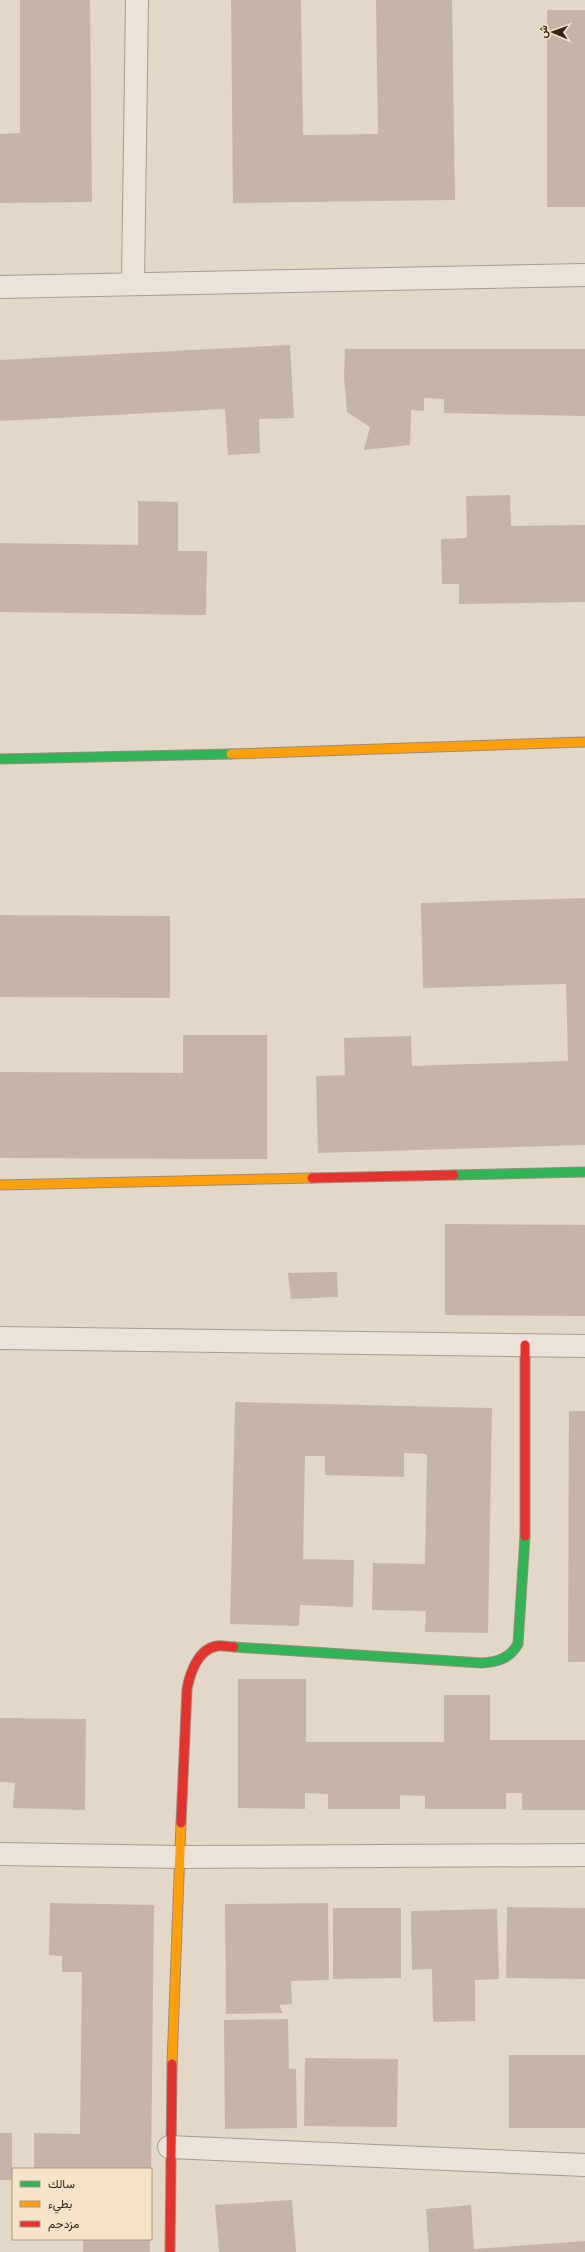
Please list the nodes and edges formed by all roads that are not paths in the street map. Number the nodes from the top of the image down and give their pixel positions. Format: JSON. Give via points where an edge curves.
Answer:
{"nodes":[{"id":1,"x":137,"y":0,"type":"edge"},
{"id":2,"x":585,"y":275,"type":"edge"},
{"id":3,"x":133,"y":284,"type":"junction"},
{"id":4,"x":0,"y":287,"type":"edge"},
{"id":5,"x":585,"y":742,"type":"edge"},
{"id":6,"x":0,"y":759,"type":"edge"},
{"id":7,"x":585,"y":1172,"type":"edge"},
{"id":8,"x":0,"y":1185,"type":"edge"},
{"id":9,"x":0,"y":1338,"type":"edge"},
{"id":10,"x":525,"y":1345,"type":"junction"},
{"id":11,"x":585,"y":1346,"type":"edge"},
{"id":12,"x":0,"y":1854,"type":"edge"},
{"id":13,"x":585,"y":1855,"type":"edge"},
{"id":14,"x":180,"y":1857,"type":"junction"},
{"id":15,"x":169,"y":2147,"type":"junction"},
{"id":16,"x":585,"y":2165,"type":"edge"},
{"id":17,"x":170,"y":2252,"type":"edge"}],
"edges":[{"from":1,"to":3,"type":"street"},
{"from":2,"to":3,"type":"street"},
{"from":3,"to":4,"type":"street"},
{"from":5,"to":6,"type":"street","via":[[321,752]]},
{"from":7,"to":8,"type":"street"},
{"from":9,"to":10,"type":"street"},
{"from":10,"to":11,"type":"street"},
{"from":10,"to":14,"type":"street","via":[[525,1529],[516,1649],[502,1660],[482,1663],[217,1646],[205,1651],[190,1675],[187,1689]]},
{"from":12,"to":14,"type":"street"},
{"from":13,"to":14,"type":"street"},
{"from":14,"to":15,"type":"street"},
{"from":15,"to":16,"type":"street"},
{"from":15,"to":17,"type":"street"}]}
